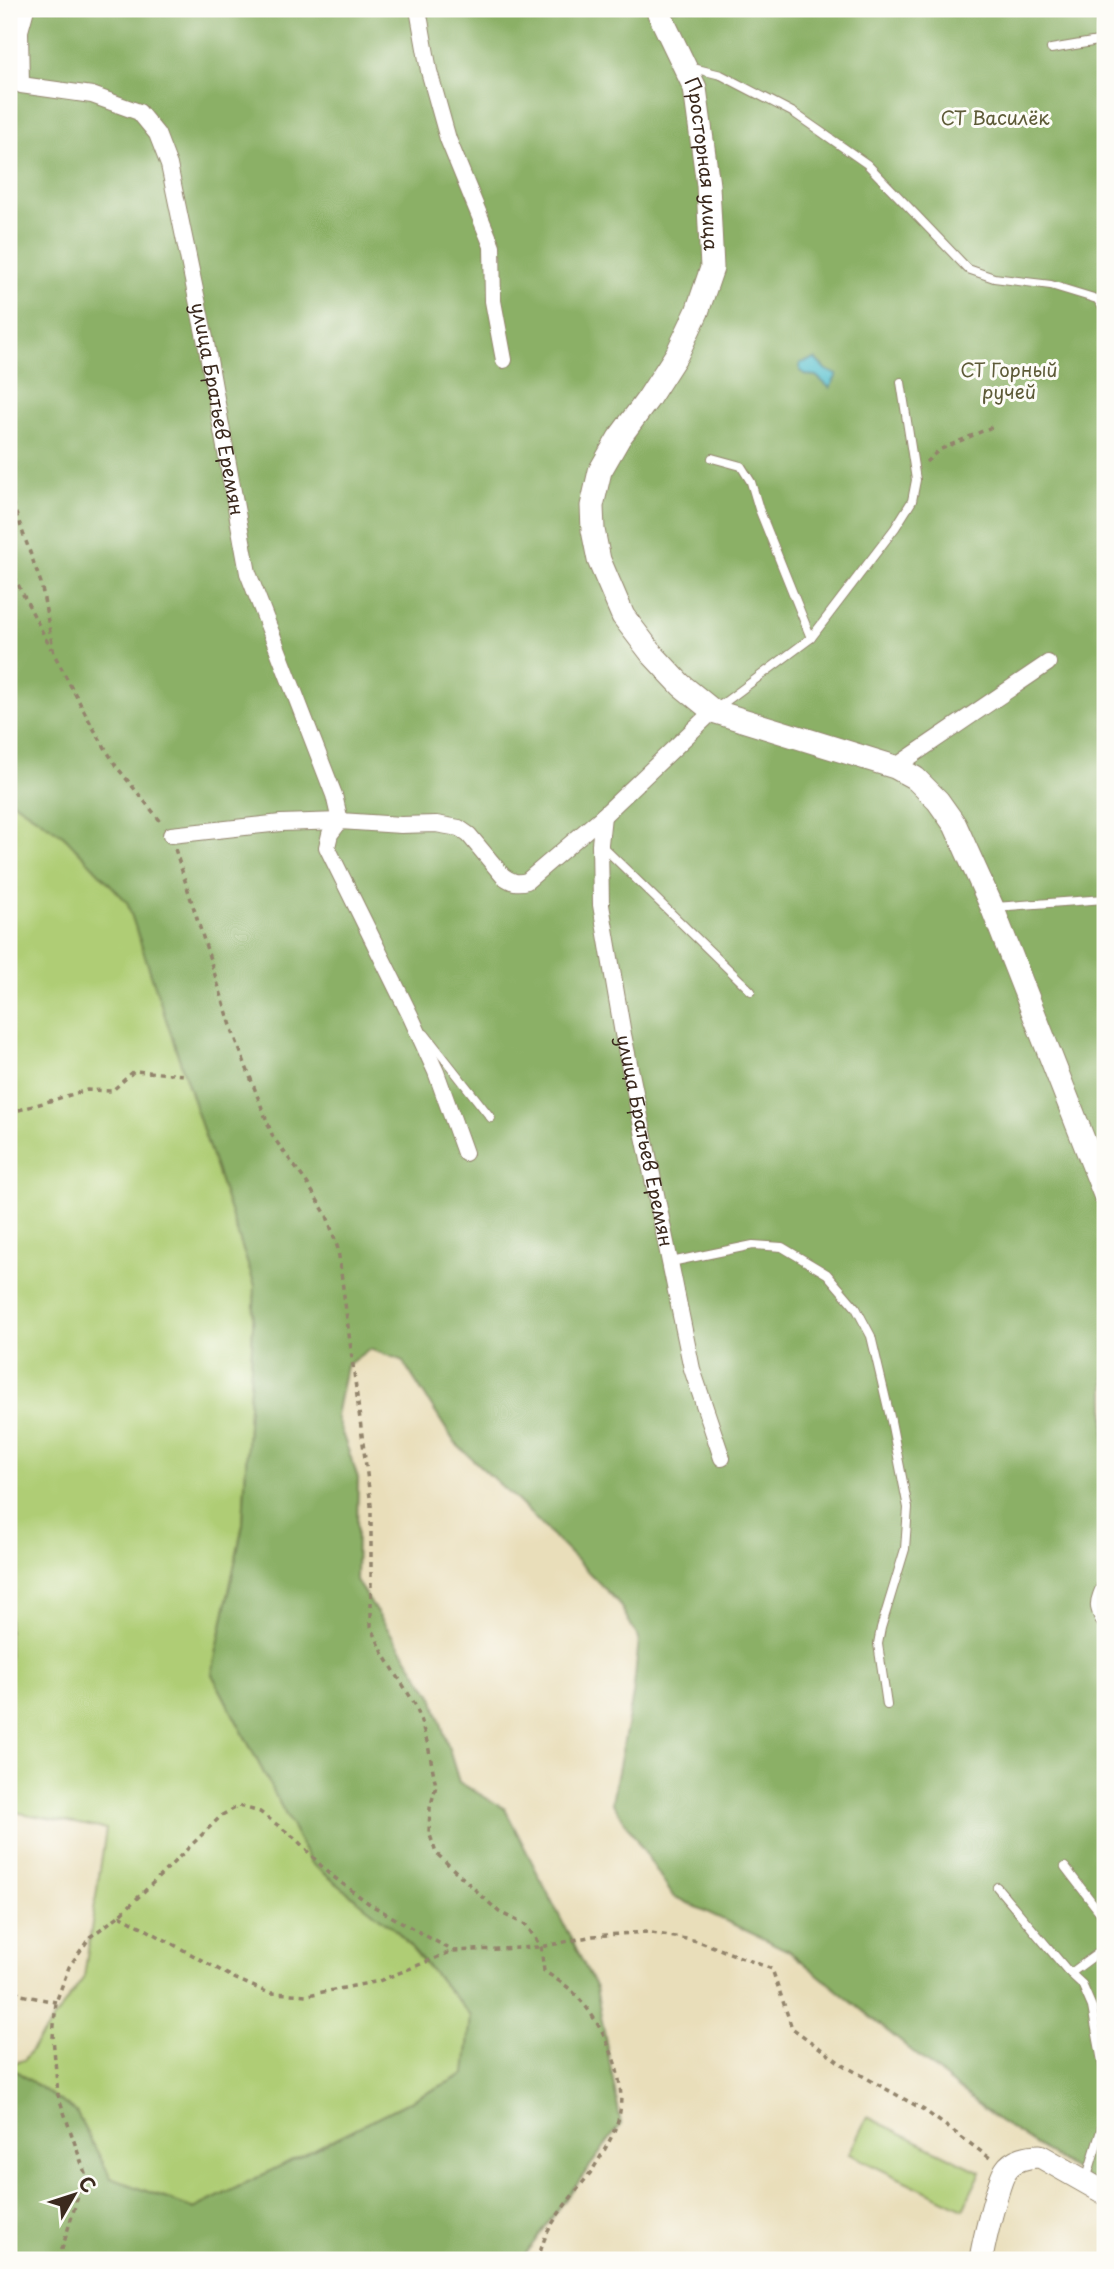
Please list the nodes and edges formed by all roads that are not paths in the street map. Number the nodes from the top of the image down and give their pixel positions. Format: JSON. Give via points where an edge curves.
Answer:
{"nodes":[{"id":1,"x":26,"y":9,"type":"edge"},
{"id":2,"x":418,"y":9,"type":"edge"},
{"id":3,"x":657,"y":9,"type":"edge"},
{"id":4,"x":1098,"y":9,"type":"edge"},
{"id":5,"x":1104,"y":45,"type":"edge"},
{"id":6,"x":1051,"y":49,"type":"dead end"},
{"id":7,"x":686,"y":66,"type":"junction"},
{"id":8,"x":15,"y":86,"type":"edge"},
{"id":9,"x":1104,"y":307,"type":"edge"},
{"id":10,"x":504,"y":360,"type":"dead end"},
{"id":11,"x":901,"y":382,"type":"dead end"},
{"id":12,"x":712,"y":458,"type":"dead end"},
{"id":13,"x":811,"y":638,"type":"junction"},
{"id":14,"x":1048,"y":663,"type":"dead end"},
{"id":15,"x":713,"y":711,"type":"junction"},
{"id":16,"x":895,"y":767,"type":"junction"},
{"id":17,"x":603,"y":816,"type":"junction"},
{"id":18,"x":340,"y":821,"type":"junction"},
{"id":19,"x":171,"y":835,"type":"road end"},
{"id":20,"x":600,"y":844,"type":"junction"},
{"id":21,"x":1105,"y":899,"type":"edge"},
{"id":22,"x":992,"y":907,"type":"junction"},
{"id":23,"x":751,"y":991,"type":"dead end"},
{"id":24,"x":410,"y":1015,"type":"junction"},
{"id":25,"x":491,"y":1118,"type":"dead end"},
{"id":26,"x":466,"y":1153,"type":"dead end"},
{"id":27,"x":1105,"y":1195,"type":"edge"},
{"id":28,"x":671,"y":1262,"type":"junction"},
{"id":29,"x":722,"y":1458,"type":"dead end"},
{"id":30,"x":1105,"y":1577,"type":"edge"},
{"id":31,"x":1105,"y":1630,"type":"edge"},
{"id":32,"x":887,"y":1704,"type":"dead end"},
{"id":33,"x":1065,"y":1867,"type":"dead end"},
{"id":34,"x":997,"y":1887,"type":"dead end"},
{"id":35,"x":1105,"y":1919,"type":"edge"},
{"id":36,"x":1105,"y":1948,"type":"edge"},
{"id":37,"x":1070,"y":1973,"type":"junction"},
{"id":38,"x":1105,"y":2078,"type":"edge"},
{"id":39,"x":1105,"y":2105,"type":"edge"},
{"id":40,"x":1096,"y":2187,"type":"edge"},
{"id":41,"x":981,"y":2260,"type":"edge"}],
"edges":[{"from":1,"to":8,"type":"street"},
{"from":2,"to":10,"type":"street","via":[[448,139],[492,246],[493,301]]},
{"from":3,"to":7,"type":"street","name":"Просторная улица"},
{"from":4,"to":5,"type":"lane"},
{"from":5,"to":6,"type":"lane"},
{"from":7,"to":9,"type":"lane","via":[[721,75],[793,113],[867,164],[968,269],[994,278],[1051,285],[1097,299]]},
{"from":7,"to":15,"type":"street","name":"Просторная улица","via":[[695,88],[708,185],[712,268],[677,354],[600,471],[592,506],[593,530],[599,560],[623,616],[681,685]]},
{"from":8,"to":18,"type":"street","name":"улица Братьев Еремян","via":[[92,95],[139,111],[157,134],[169,165],[205,338],[248,573]]},
{"from":11,"to":13,"type":"lane","via":[[916,480],[912,501]]},
{"from":12,"to":13,"type":"lane","via":[[741,466],[751,482]]},
{"from":13,"to":15,"type":"lane"},
{"from":14,"to":16,"type":"street"},
{"from":15,"to":16,"type":"street"},
{"from":15,"to":17,"type":"street"},
{"from":16,"to":22,"type":"street","via":[[938,801],[955,825]]},
{"from":17,"to":18,"type":"street","via":[[520,883],[503,876],[459,828]]},
{"from":17,"to":20,"type":"street","name":"улица Братьев Еремян"},
{"from":18,"to":19,"type":"street"},
{"from":18,"to":24,"type":"street","via":[[327,847]]},
{"from":20,"to":23,"type":"lane"},
{"from":20,"to":28,"type":"street","name":"улица Братьев Еремян","via":[[601,905]]},
{"from":21,"to":22,"type":"lane"},
{"from":22,"to":27,"type":"street"},
{"from":24,"to":25,"type":"lane"},
{"from":24,"to":26,"type":"street"},
{"from":28,"to":29,"type":"street","name":"улица Братьев Еремян","via":[[692,1369]]},
{"from":28,"to":32,"type":"lane","via":[[753,1245],[782,1247],[827,1275],[856,1308],[871,1336],[908,1508],[905,1549],[878,1644]]},
{"from":30,"to":31,"type":"lane","via":[[1094,1600],[1094,1614]]},
{"from":33,"to":35,"type":"lane"},
{"from":34,"to":37,"type":"lane"},
{"from":36,"to":37,"type":"lane"},
{"from":37,"to":38,"type":"lane","via":[[1082,1984],[1092,2007]]},
{"from":39,"to":40,"type":"lane"},
{"from":40,"to":41,"type":"street","via":[[1040,2156],[1017,2161],[1005,2170]]}]}
